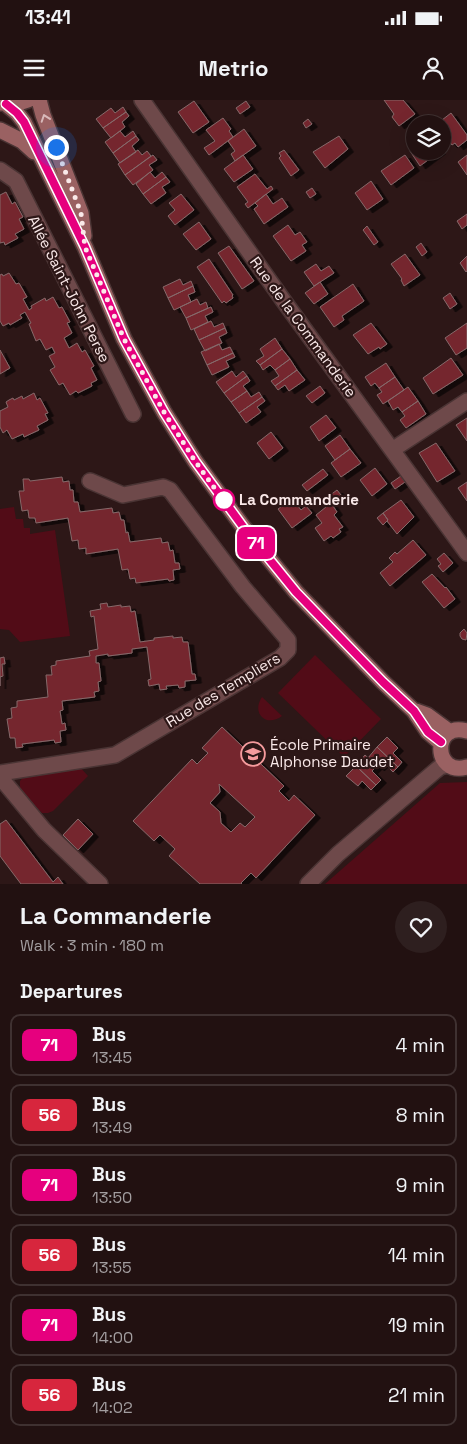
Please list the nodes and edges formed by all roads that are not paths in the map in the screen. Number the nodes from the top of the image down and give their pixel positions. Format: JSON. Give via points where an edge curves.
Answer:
{"nodes":[{"id":1,"x":28,"y":100,"type":"edge"},
{"id":2,"x":39,"y":100,"type":"edge"},
{"id":3,"x":142,"y":100,"type":"edge"},
{"id":4,"x":1,"y":103,"type":"edge"},
{"id":5,"x":0,"y":130,"type":"edge"},
{"id":6,"x":0,"y":170,"type":"edge"},
{"id":7,"x":46,"y":170,"type":"junction"},
{"id":8,"x":85,"y":247,"type":"junction"},
{"id":9,"x":467,"y":400,"type":"edge"},
{"id":10,"x":133,"y":414,"type":"dead end"},
{"id":11,"x":392,"y":450,"type":"junction"},
{"id":12,"x":90,"y":481,"type":"dead end"},
{"id":13,"x":467,"y":553,"type":"edge"},
{"id":14,"x":467,"y":731,"type":"edge"},
{"id":15,"x":446,"y":737,"type":"junction"},
{"id":16,"x":448,"y":765,"type":"junction"},
{"id":17,"x":467,"y":767,"type":"edge"},
{"id":18,"x":0,"y":773,"type":"edge"},
{"id":19,"x":0,"y":777,"type":"edge"},
{"id":20,"x":100,"y":884,"type":"edge"},
{"id":21,"x":308,"y":884,"type":"edge"}],
"edges":[{"from":1,"to":4,"type":"street"},
{"from":8,"to":2,"type":"street","one_way":true,"via":[[81,213]]},
{"from":3,"to":11,"type":"street","name":"Rue de la Commanderie"},
{"from":4,"to":7,"type":"street","via":[[24,122]]},
{"from":5,"to":7,"type":"street","via":[[32,149]]},
{"from":6,"to":10,"type":"street","name":"Allée Saint-John Perse","via":[[16,181]]},
{"from":7,"to":8,"type":"street"},
{"from":8,"to":15,"type":"street","via":[[124,339],[164,412],[244,528],[296,592],[383,682],[414,711],[427,715]]},
{"from":9,"to":11,"type":"street"},
{"from":11,"to":13,"type":"street","name":"Rue de la Commanderie"},
{"from":12,"to":18,"type":"street","name":"Rue des Templiers","via":[[124,496],[163,487],[170,490],[243,587],[288,640],[288,650],[280,658],[115,755]]},
{"from":14,"to":15,"type":"street","via":[[461,729]]},
{"from":15,"to":16,"type":"street","via":[[440,753]]},
{"from":16,"to":17,"type":"street"},
{"from":16,"to":21,"type":"street","via":[[434,772]]},
{"from":19,"to":20,"type":"street","via":[[44,830]]}]}
